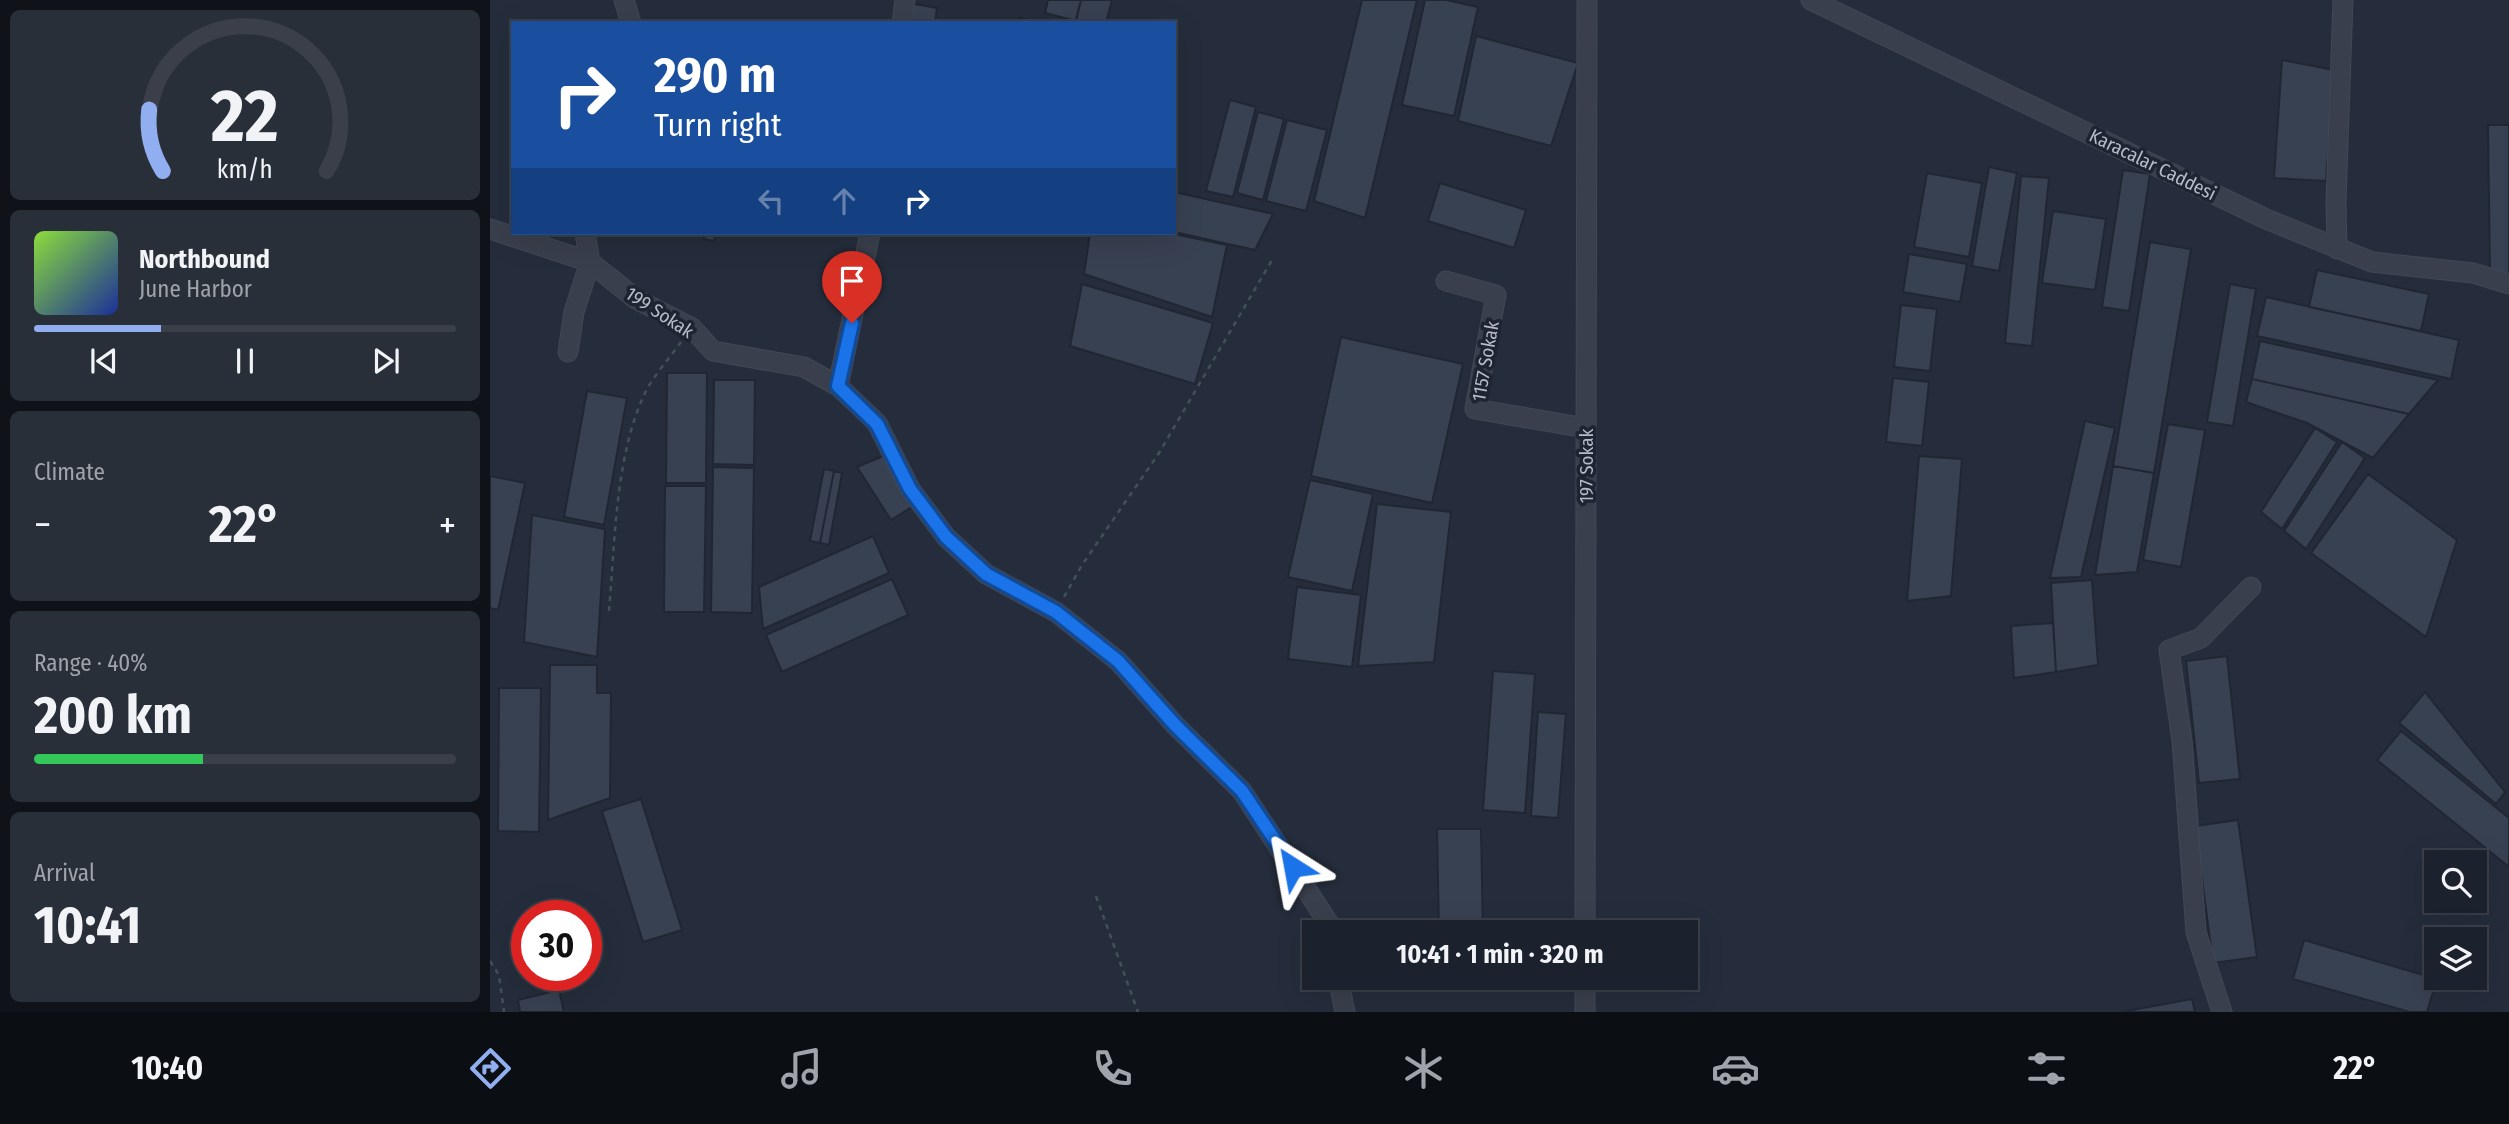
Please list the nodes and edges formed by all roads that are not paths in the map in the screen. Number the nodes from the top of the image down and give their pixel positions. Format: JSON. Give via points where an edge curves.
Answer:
{"nodes":[{"id":1,"x":624,"y":0,"type":"edge"},
{"id":2,"x":905,"y":0,"type":"edge"},
{"id":3,"x":1587,"y":0,"type":"edge"},
{"id":4,"x":1811,"y":0,"type":"edge"},
{"id":5,"x":2343,"y":0,"type":"edge"},
{"id":6,"x":630,"y":21,"type":"edge"},
{"id":7,"x":902,"y":21,"type":"edge"},
{"id":8,"x":490,"y":229,"type":"edge"},
{"id":9,"x":585,"y":235,"type":"edge"},
{"id":10,"x":870,"y":235,"type":"edge"},
{"id":11,"x":2337,"y":249,"type":"junction"},
{"id":12,"x":590,"y":262,"type":"junction"},
{"id":13,"x":1446,"y":281,"type":"dead end"},
{"id":14,"x":2509,"y":284,"type":"edge"},
{"id":15,"x":568,"y":352,"type":"dead end"},
{"id":16,"x":838,"y":386,"type":"junction"},
{"id":17,"x":1586,"y":428,"type":"junction"},
{"id":18,"x":2251,"y":587,"type":"dead end"},
{"id":19,"x":1326,"y":920,"type":"edge"},
{"id":20,"x":1585,"y":920,"type":"edge"},
{"id":21,"x":1340,"y":990,"type":"edge"},
{"id":22,"x":1585,"y":990,"type":"edge"},
{"id":23,"x":1345,"y":1012,"type":"edge"},
{"id":24,"x":1585,"y":1012,"type":"edge"},
{"id":25,"x":2222,"y":1012,"type":"edge"}],
"edges":[{"from":1,"to":6,"type":"street"},
{"from":2,"to":7,"type":"street"},
{"from":3,"to":17,"type":"street","name":"197 Sokak"},
{"from":4,"to":11,"type":"street","name":"Karacalar Caddesi"},
{"from":5,"to":11,"type":"street"},
{"from":8,"to":12,"type":"street","name":"199 Sokak"},
{"from":9,"to":12,"type":"street"},
{"from":10,"to":16,"type":"street"},
{"from":11,"to":14,"type":"street","name":"Karacalar Caddesi","via":[[2372,262],[2473,273]]},
{"from":12,"to":15,"type":"street","via":[[574,312]]},
{"from":12,"to":16,"type":"street","name":"199 Sokak","via":[[636,299],[692,328],[713,351],[804,367]]},
{"from":13,"to":17,"type":"street","name":"1157 Sokak","via":[[1496,295],[1475,409]]},
{"from":16,"to":19,"type":"street","name":"199 Sokak","via":[[877,424],[910,489],[946,537],[986,574],[1056,612],[1118,661],[1242,791]]},
{"from":17,"to":20,"type":"street","name":"197 Sokak"},
{"from":18,"to":25,"type":"street","via":[[2202,638],[2169,650],[2182,741],[2196,932]]},
{"from":21,"to":23,"type":"street"},
{"from":22,"to":24,"type":"street"}]}
